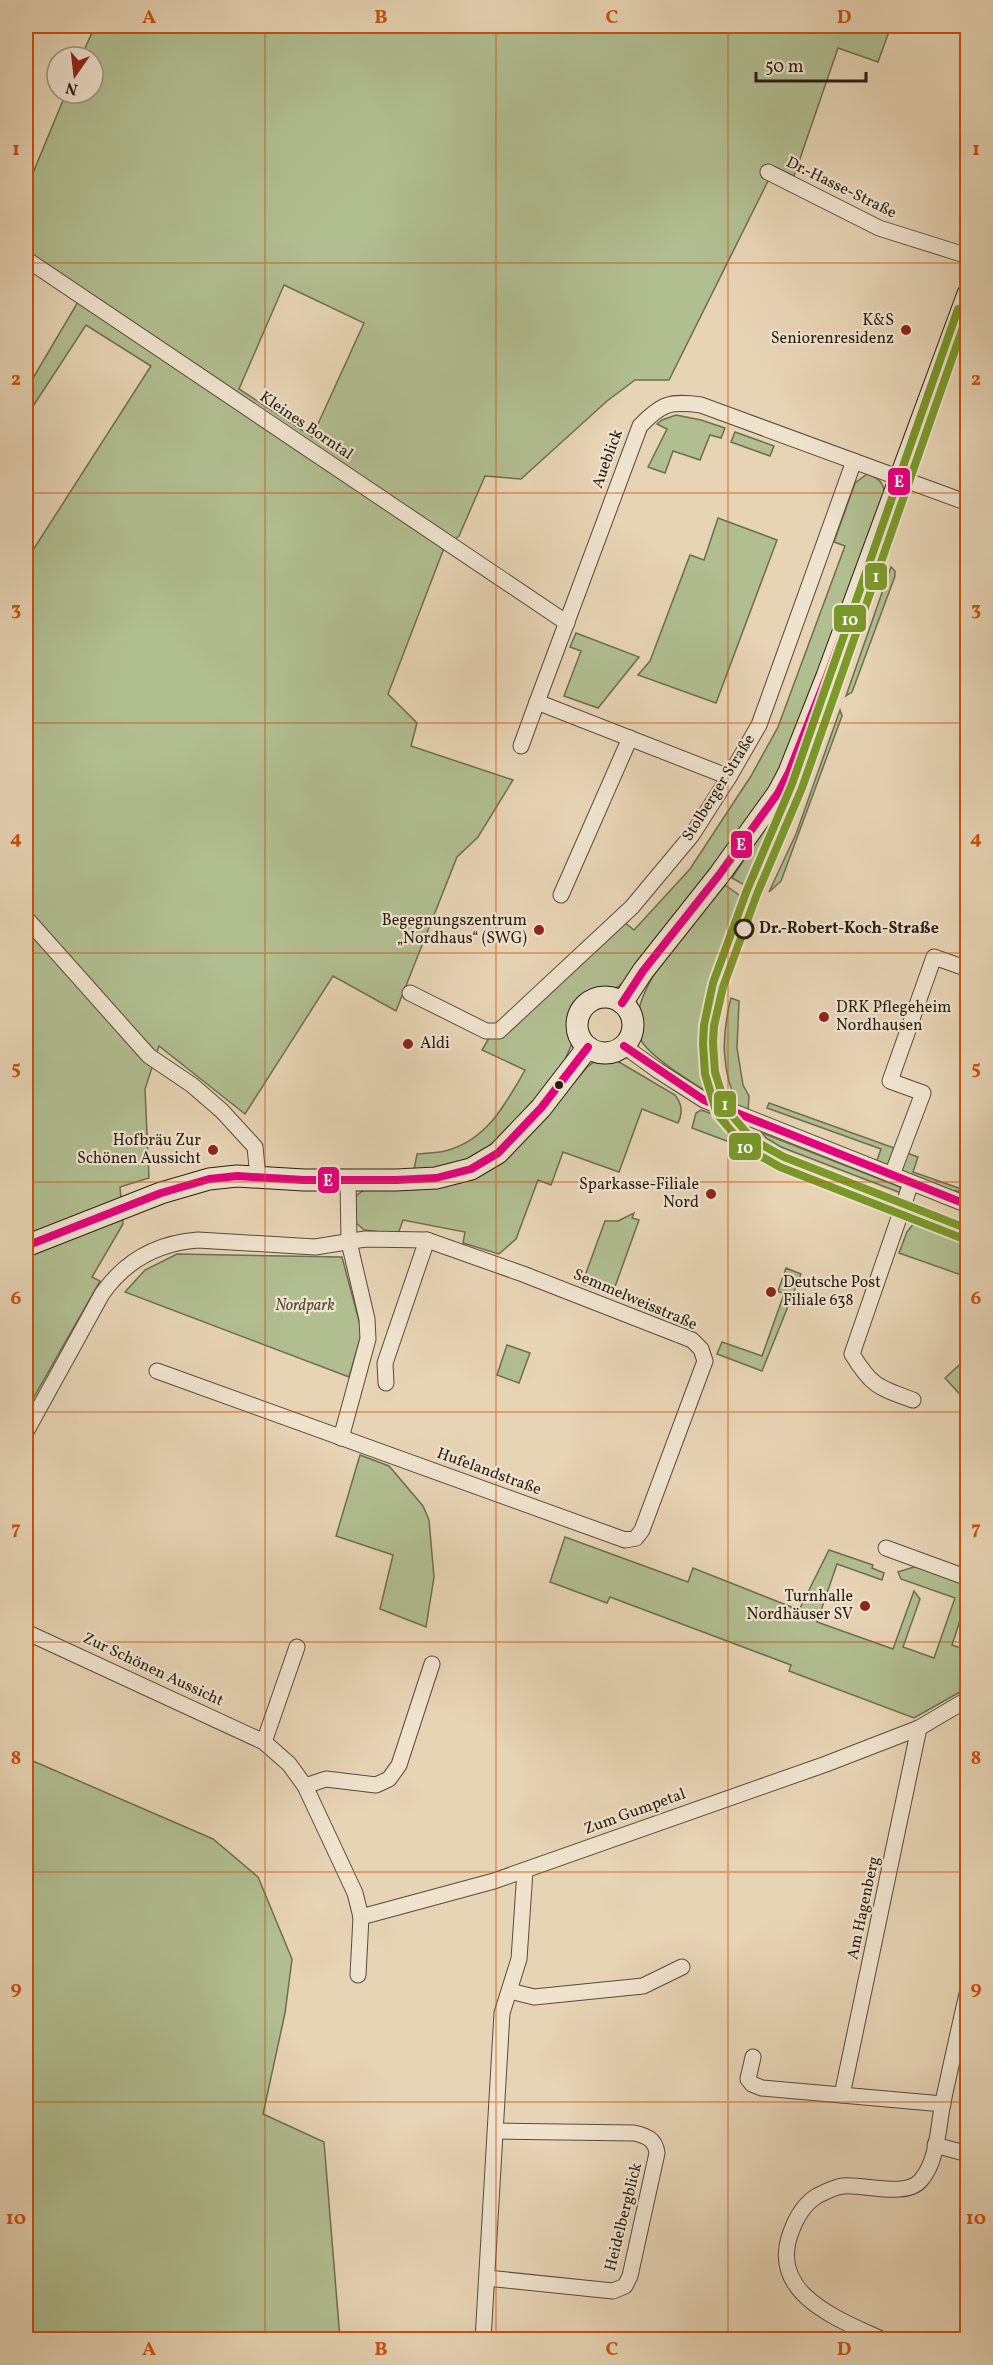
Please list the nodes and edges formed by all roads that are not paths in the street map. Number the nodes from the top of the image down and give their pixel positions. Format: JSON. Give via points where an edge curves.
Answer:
{"nodes":[{"id":1,"x":768,"y":172,"type":"dead end"},
{"id":2,"x":968,"y":256,"type":"edge"},
{"id":3,"x":26,"y":259,"type":"edge"},
{"id":4,"x":968,"y":294,"type":"edge"},
{"id":5,"x":854,"y":461,"type":"junction"},
{"id":6,"x":901,"y":478,"type":"junction"},
{"id":7,"x":968,"y":503,"type":"edge"},
{"id":8,"x":567,"y":623,"type":"junction"},
{"id":9,"x":537,"y":702,"type":"junction"},
{"id":10,"x":630,"y":738,"type":"junction"},
{"id":11,"x":521,"y":746,"type":"dead end"},
{"id":12,"x":729,"y":777,"type":"junction"},
{"id":13,"x":561,"y":895,"type":"dead end"},
{"id":14,"x":26,"y":918,"type":"edge"},
{"id":15,"x":968,"y":969,"type":"edge"},
{"id":16,"x":410,"y":993,"type":"dead end"},
{"id":17,"x":622,"y":1003,"type":"junction"},
{"id":18,"x":624,"y":1046,"type":"junction"},
{"id":19,"x":588,"y":1047,"type":"junction"},
{"id":20,"x":892,"y":1175,"type":"junction"},
{"id":21,"x":258,"y":1177,"type":"junction"},
{"id":22,"x":348,"y":1179,"type":"junction"},
{"id":23,"x":911,"y":1183,"type":"junction"},
{"id":24,"x":968,"y":1205,"type":"edge"},
{"id":25,"x":427,"y":1240,"type":"junction"},
{"id":26,"x":349,"y":1242,"type":"junction"},
{"id":27,"x":26,"y":1246,"type":"edge"},
{"id":28,"x":157,"y":1371,"type":"dead end"},
{"id":29,"x":386,"y":1383,"type":"dead end"},
{"id":30,"x":913,"y":1400,"type":"dead end"},
{"id":31,"x":26,"y":1432,"type":"edge"},
{"id":32,"x":341,"y":1438,"type":"junction"},
{"id":33,"x":625,"y":1540,"type":"joint"},
{"id":34,"x":886,"y":1548,"type":"dead end"},
{"id":35,"x":968,"y":1578,"type":"edge"},
{"id":36,"x":26,"y":1632,"type":"edge"},
{"id":37,"x":297,"y":1647,"type":"dead end"},
{"id":38,"x":432,"y":1664,"type":"dead end"},
{"id":39,"x":968,"y":1700,"type":"edge"},
{"id":40,"x":919,"y":1728,"type":"junction"},
{"id":41,"x":264,"y":1742,"type":"junction"},
{"id":42,"x":305,"y":1786,"type":"junction"},
{"id":43,"x":525,"y":1871,"type":"junction"},
{"id":44,"x":361,"y":1917,"type":"junction"},
{"id":45,"x":682,"y":1967,"type":"dead end"},
{"id":46,"x":358,"y":1975,"type":"dead end"},
{"id":47,"x":968,"y":1990,"type":"edge"},
{"id":48,"x":510,"y":1991,"type":"junction"},
{"id":49,"x":963,"y":2034,"type":"edge"},
{"id":50,"x":753,"y":2056,"type":"dead end"},
{"id":51,"x":842,"y":2095,"type":"junction"},
{"id":52,"x":943,"y":2104,"type":"junction"},
{"id":53,"x":496,"y":2131,"type":"junction"},
{"id":54,"x":935,"y":2145,"type":"junction"},
{"id":55,"x":968,"y":2154,"type":"edge"},
{"id":56,"x":487,"y":2278,"type":"junction"},
{"id":57,"x":483,"y":2340,"type":"edge"},
{"id":58,"x":884,"y":2340,"type":"edge"}],
"edges":[{"from":1,"to":2,"type":"street","name":"Dr.-Hasse-Straße","via":[[879,228]]},
{"from":3,"to":8,"type":"street","name":"Kleines Borntal"},
{"from":4,"to":6,"type":"main road"},
{"from":5,"to":6,"type":"street","name":"Aueblick"},
{"from":5,"to":8,"type":"street","name":"Aueblick","via":[[701,405],[676,402],[655,410],[640,426]]},
{"from":5,"to":12,"type":"street","name":"Stolberger Straße","via":[[759,724]]},
{"from":6,"to":7,"type":"street","name":"Aueblick"},
{"from":6,"to":17,"type":"main road","via":[[801,746],[782,786]]},
{"from":8,"to":9,"type":"street","name":"Aueblick"},
{"from":9,"to":10,"type":"street"},
{"from":9,"to":11,"type":"street","name":"Aueblick"},
{"from":10,"to":12,"type":"street"},
{"from":10,"to":13,"type":"street"},
{"from":12,"to":16,"type":"street","name":"Stolberger Straße","via":[[692,835],[632,907],[499,1031],[486,1031]]},
{"from":14,"to":21,"type":"street","via":[[149,1056],[192,1085],[255,1147]]},
{"from":15,"to":20,"type":"street","via":[[934,957],[890,1081],[923,1093]]},
{"from":17,"to":18,"type":"main road","via":[[632,1019],[630,1038]]},
{"from":17,"to":19,"type":"main road","via":[[603,998],[586,1005],[577,1022],[581,1040]]},
{"from":18,"to":19,"type":"main road","via":[[610,1052]]},
{"from":18,"to":20,"type":"street","via":[[695,1096]]},
{"from":19,"to":22,"type":"main road","via":[[541,1108],[498,1153],[471,1169],[436,1178]]},
{"from":20,"to":23,"type":"street"},
{"from":21,"to":22,"type":"main road"},
{"from":21,"to":27,"type":"main road","via":[[209,1179],[161,1193]]},
{"from":22,"to":26,"type":"street"},
{"from":23,"to":24,"type":"street"},
{"from":23,"to":30,"type":"street","via":[[852,1354],[877,1387]]},
{"from":25,"to":26,"type":"street","name":"Semmelweisstraße","via":[[388,1237]]},
{"from":25,"to":29,"type":"street","via":[[385,1363]]},
{"from":25,"to":33,"type":"street","name":"Semmelweisstraße","via":[[692,1340],[701,1349],[705,1360],[642,1530],[636,1538]]},
{"from":26,"to":31,"type":"street","via":[[315,1246],[198,1240],[164,1245],[142,1256],[123,1268],[102,1294]]},
{"from":26,"to":32,"type":"street","via":[[368,1339]]},
{"from":28,"to":32,"type":"street","name":"Hufelandstraße"},
{"from":32,"to":33,"type":"street","name":"Hufelandstraße"},
{"from":34,"to":35,"type":"street"},
{"from":36,"to":41,"type":"street","name":"Zur Schönen Aussicht"},
{"from":37,"to":41,"type":"street"},
{"from":38,"to":42,"type":"street","via":[[399,1765],[389,1779],[376,1785],[326,1779]]},
{"from":39,"to":40,"type":"street","name":"Zum Gumpetal"},
{"from":40,"to":43,"type":"street","name":"Zum Gumpetal"},
{"from":40,"to":51,"type":"street","name":"Am Hagenberg"},
{"from":41,"to":42,"type":"street","name":"Zur Schönen Aussicht","via":[[289,1764]]},
{"from":42,"to":44,"type":"street","name":"Zur Schönen Aussicht","via":[[355,1893]]},
{"from":43,"to":44,"type":"street","name":"Zum Gumpetal"},
{"from":43,"to":48,"type":"street","via":[[519,1959]]},
{"from":44,"to":46,"type":"street"},
{"from":45,"to":48,"type":"street","via":[[644,1986],[534,1997]]},
{"from":47,"to":49,"type":"street"},
{"from":48,"to":53,"type":"street","via":[[502,2013]]},
{"from":49,"to":52,"type":"street"},
{"from":50,"to":51,"type":"street","via":[[748,2079],[752,2084]]},
{"from":51,"to":52,"type":"street"},
{"from":52,"to":54,"type":"street"},
{"from":53,"to":56,"type":"street"},
{"from":53,"to":56,"type":"street","name":"Heidelbergblick","via":[[634,2133],[648,2137],[656,2145],[657,2153],[625,2286],[613,2291]]},
{"from":54,"to":55,"type":"street"},
{"from":54,"to":58,"type":"street","via":[[923,2179],[914,2187],[900,2191],[840,2186],[824,2192],[803,2208],[789,2237],[788,2264],[797,2286],[809,2301]]},
{"from":56,"to":57,"type":"street"}]}
